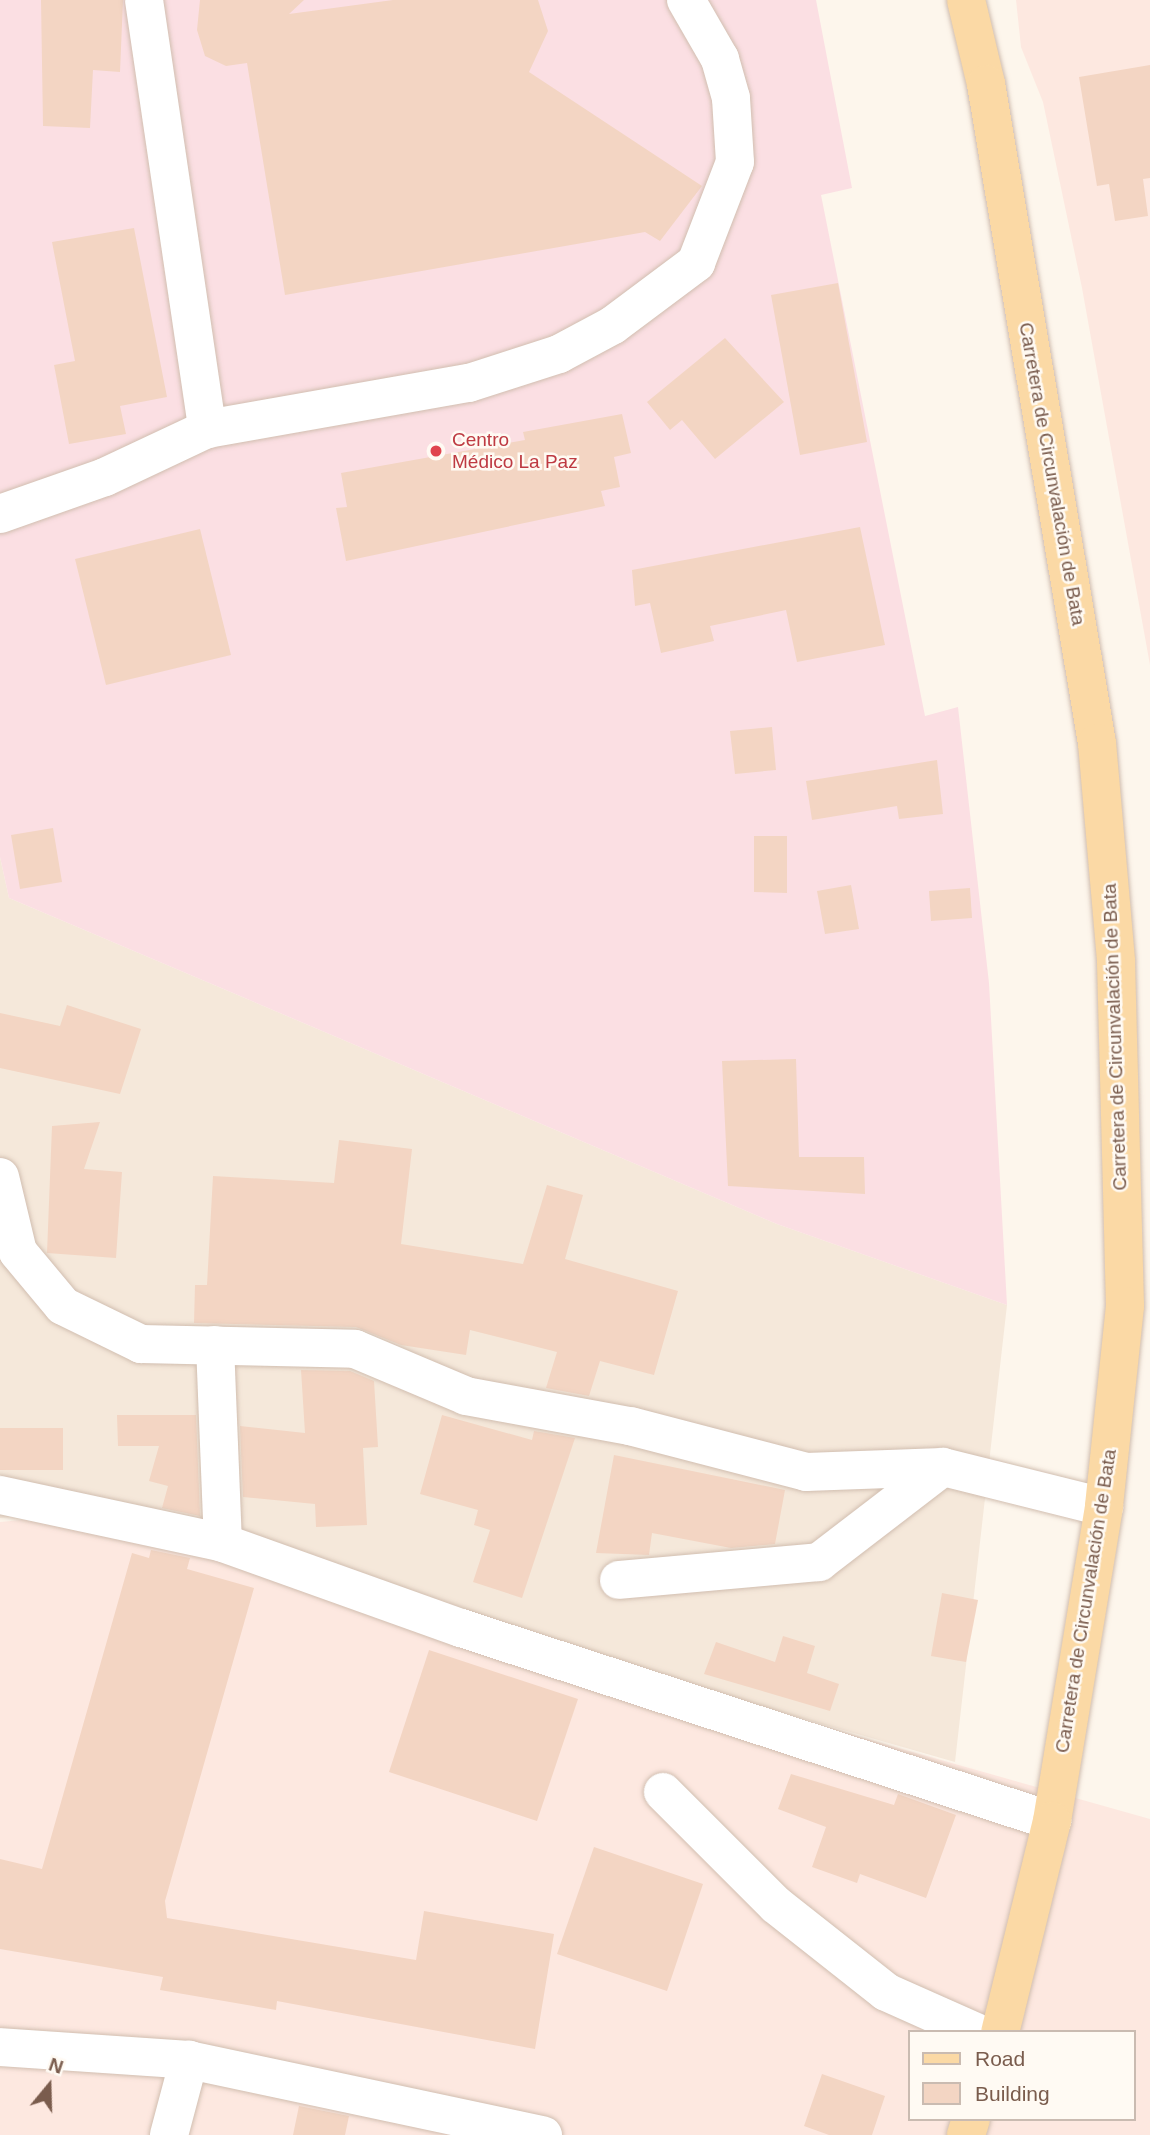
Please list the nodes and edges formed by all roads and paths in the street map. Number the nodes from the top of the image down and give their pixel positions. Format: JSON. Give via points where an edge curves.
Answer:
{"nodes":[{"id":1,"x":144,"y":0,"type":"edge"},
{"id":2,"x":686,"y":0,"type":"edge"},
{"id":3,"x":966,"y":0,"type":"edge"},
{"id":4,"x":207,"y":429,"type":"junction"},
{"id":5,"x":0,"y":514,"type":"edge"},
{"id":6,"x":0,"y":1177,"type":"edge"},
{"id":7,"x":215,"y":1345,"type":"junction"},
{"id":8,"x":943,"y":1467,"type":"junction"},
{"id":9,"x":0,"y":1495,"type":"edge"},
{"id":10,"x":1104,"y":1507,"type":"junction"},
{"id":11,"x":223,"y":1543,"type":"junction"},
{"id":12,"x":619,"y":1580,"type":"dead end"},
{"id":13,"x":663,"y":1792,"type":"dead end"},
{"id":14,"x":1052,"y":1821,"type":"junction"},
{"id":15,"x":972,"y":2030,"type":"edge"},
{"id":16,"x":1000,"y":2030,"type":"edge"},
{"id":17,"x":0,"y":2047,"type":"edge"},
{"id":18,"x":189,"y":2060,"type":"junction"},
{"id":19,"x":169,"y":2135,"type":"edge"},
{"id":20,"x":543,"y":2135,"type":"edge"}],
"edges":[{"from":1,"to":4,"type":"street"},
{"from":2,"to":4,"type":"street","via":[[720,59],[731,99],[735,162],[696,263],[613,325],[559,354],[469,383]]},
{"from":3,"to":10,"type":"main road","name":"Carretera de Circunvalación de Bata","via":[[988,98],[1097,743],[1116,961],[1125,1306]]},
{"from":4,"to":5,"type":"street","via":[[105,477]]},
{"from":6,"to":7,"type":"street","via":[[18,1252],[63,1306],[141,1344]]},
{"from":7,"to":8,"type":"street","via":[[355,1349],[466,1396],[629,1426],[806,1472]]},
{"from":7,"to":11,"type":"street"},
{"from":8,"to":10,"type":"street"},
{"from":8,"to":12,"type":"street","via":[[819,1562]]},
{"from":9,"to":11,"type":"street"},
{"from":10,"to":14,"type":"main road","name":"Carretera de Circunvalación de Bata"},
{"from":11,"to":14,"type":"street","via":[[461,1628]]},
{"from":13,"to":15,"type":"street","via":[[776,1905],[886,1992]]},
{"from":14,"to":16,"type":"main road","name":"Carretera de Circunvalación de Bata"},
{"from":17,"to":18,"type":"street"},
{"from":18,"to":19,"type":"street"},
{"from":18,"to":20,"type":"street"}]}
